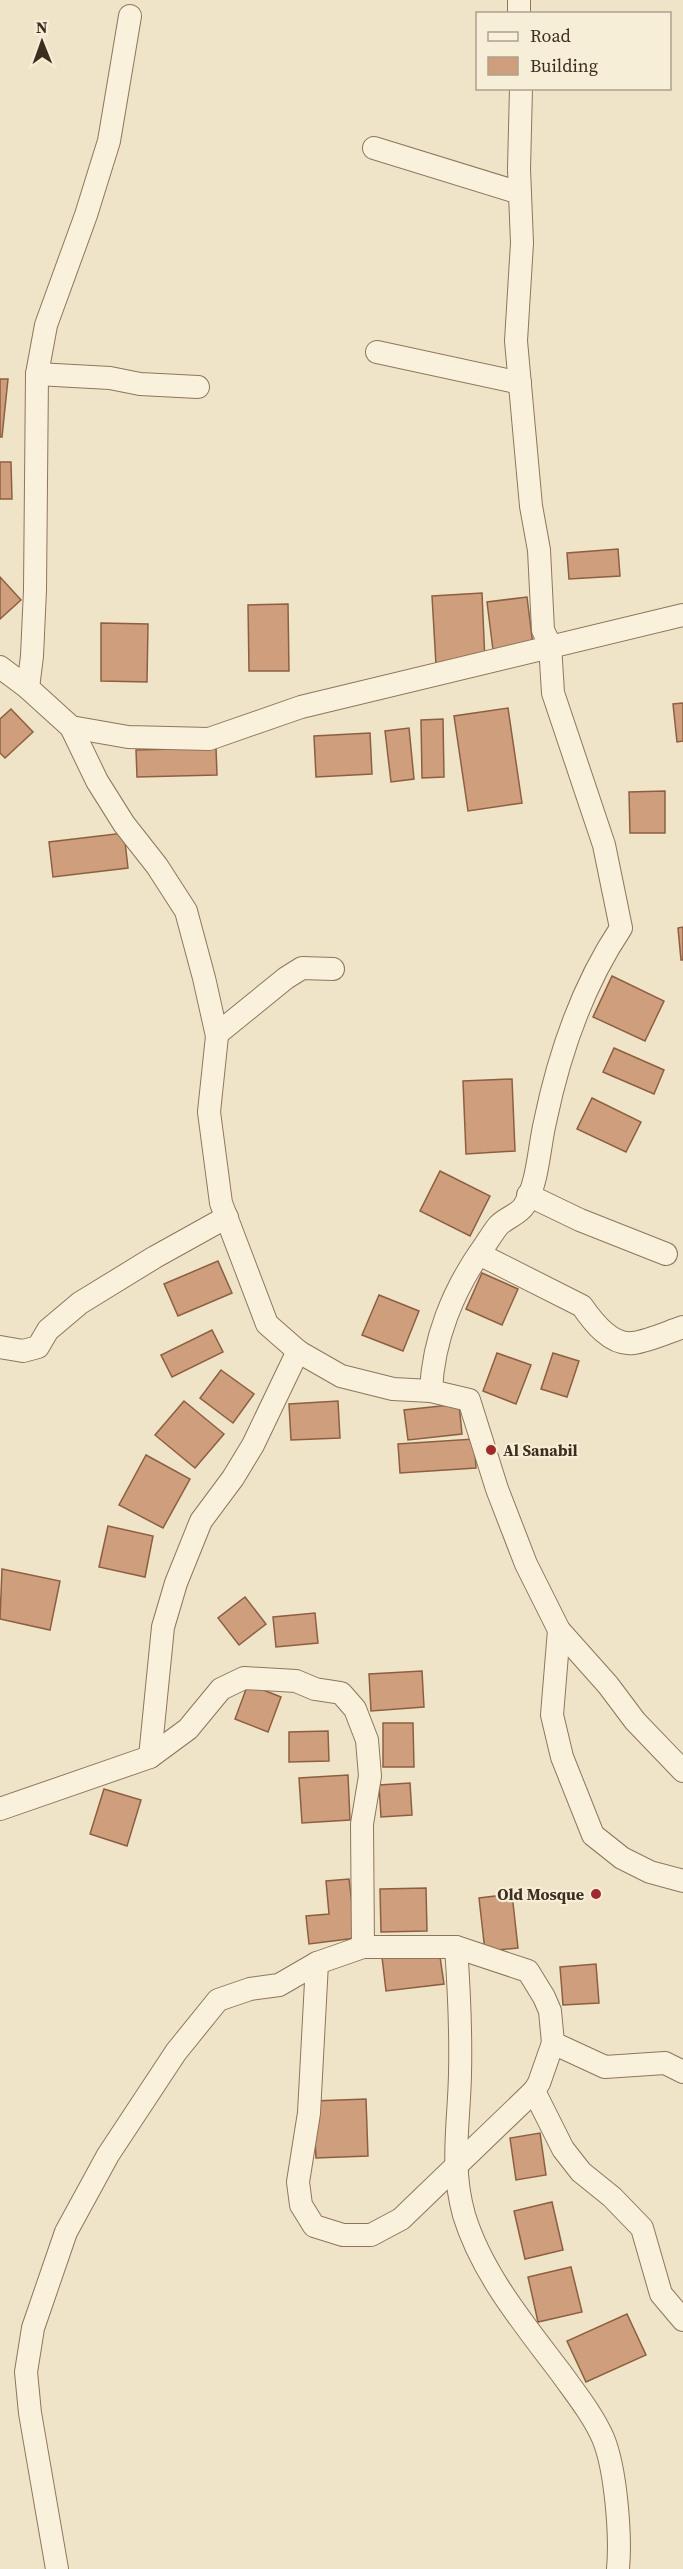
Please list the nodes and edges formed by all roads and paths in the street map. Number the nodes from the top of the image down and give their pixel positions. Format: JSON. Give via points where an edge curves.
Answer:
{"nodes":[{"id":1,"x":130,"y":16,"type":"dead end"},
{"id":2,"x":521,"y":90,"type":"edge"},
{"id":3,"x":374,"y":148,"type":"dead end"},
{"id":4,"x":520,"y":193,"type":"junction"},
{"id":5,"x":376,"y":352,"type":"dead end"},
{"id":6,"x":37,"y":374,"type":"junction"},
{"id":7,"x":520,"y":383,"type":"junction"},
{"id":8,"x":198,"y":387,"type":"dead end"},
{"id":9,"x":683,"y":615,"type":"edge"},
{"id":10,"x":550,"y":645,"type":"junction"},
{"id":11,"x":0,"y":667,"type":"edge"},
{"id":12,"x":28,"y":688,"type":"junction"},
{"id":13,"x":71,"y":727,"type":"junction"},
{"id":14,"x":333,"y":969,"type":"dead end"},
{"id":15,"x":217,"y":1034,"type":"junction"},
{"id":16,"x":528,"y":1195,"type":"junction"},
{"id":17,"x":227,"y":1217,"type":"junction"},
{"id":18,"x":479,"y":1254,"type":"junction"},
{"id":19,"x":666,"y":1254,"type":"dead end"},
{"id":20,"x":683,"y":1327,"type":"edge"},
{"id":21,"x":0,"y":1347,"type":"edge"},
{"id":22,"x":298,"y":1351,"type":"junction"},
{"id":23,"x":431,"y":1391,"type":"junction"},
{"id":24,"x":559,"y":1630,"type":"junction"},
{"id":25,"x":150,"y":1757,"type":"junction"},
{"id":26,"x":683,"y":1772,"type":"edge"},
{"id":27,"x":0,"y":1809,"type":"edge"},
{"id":28,"x":683,"y":1881,"type":"edge"},
{"id":29,"x":363,"y":1947,"type":"junction"},
{"id":30,"x":456,"y":1947,"type":"junction"},
{"id":31,"x":317,"y":1963,"type":"junction"},
{"id":32,"x":554,"y":2043,"type":"junction"},
{"id":33,"x":683,"y":2072,"type":"edge"},
{"id":34,"x":534,"y":2091,"type":"junction"},
{"id":35,"x":455,"y":2169,"type":"junction"},
{"id":36,"x":683,"y":2320,"type":"edge"},
{"id":37,"x":57,"y":2569,"type":"edge"},
{"id":38,"x":618,"y":2569,"type":"edge"}],
"edges":[{"from":1,"to":6,"type":"street","via":[[109,141],[46,325]]},
{"from":2,"to":4,"type":"street"},
{"from":3,"to":4,"type":"street"},
{"from":4,"to":7,"type":"street","via":[[522,243],[516,341]]},
{"from":5,"to":7,"type":"street"},
{"from":6,"to":8,"type":"street"},
{"from":6,"to":12,"type":"street","via":[[35,591]]},
{"from":7,"to":10,"type":"street","via":[[539,550],[543,630]]},
{"from":9,"to":10,"type":"street"},
{"from":10,"to":13,"type":"street","via":[[301,707],[209,739],[128,737]]},
{"from":10,"to":16,"type":"street","via":[[554,693],[604,845],[621,928],[583,998],[557,1073]]},
{"from":11,"to":12,"type":"street"},
{"from":12,"to":13,"type":"street"},
{"from":13,"to":15,"type":"street","via":[[97,781],[186,911]]},
{"from":14,"to":15,"type":"street","via":[[302,968]]},
{"from":15,"to":17,"type":"street","via":[[209,1112],[221,1203]]},
{"from":16,"to":18,"type":"street","via":[[524,1207],[499,1226]]},
{"from":16,"to":19,"type":"street"},
{"from":17,"to":21,"type":"street","via":[[80,1303],[48,1330],[38,1347],[23,1352]]},
{"from":17,"to":22,"type":"street","via":[[267,1324]]},
{"from":18,"to":20,"type":"street","via":[[582,1306],[609,1337],[632,1344]]},
{"from":18,"to":23,"type":"street","via":[[464,1275],[440,1333]]},
{"from":22,"to":23,"type":"street","via":[[341,1376],[393,1389]]},
{"from":22,"to":25,"type":"street","via":[[253,1445],[201,1521],[176,1583],[163,1627]]},
{"from":23,"to":24,"type":"street","via":[[469,1400],[526,1564]]},
{"from":24,"to":26,"type":"street","via":[[635,1722]]},
{"from":24,"to":28,"type":"street","via":[[552,1715],[562,1757],[593,1836],[622,1858]]},
{"from":25,"to":27,"type":"street"},
{"from":25,"to":29,"type":"street","via":[[188,1729],[221,1689],[244,1678],[296,1682],[341,1694],[355,1709],[367,1740],[370,1776],[362,1824]]},
{"from":29,"to":30,"type":"street"},
{"from":29,"to":31,"type":"street"},
{"from":30,"to":32,"type":"street","via":[[528,1971],[550,2011]]},
{"from":30,"to":35,"type":"street","via":[[461,2027]]},
{"from":31,"to":35,"type":"street","via":[[309,2113],[298,2182],[301,2205],[314,2226],[343,2235],[371,2235],[401,2219]]},
{"from":31,"to":37,"type":"street","via":[[279,1985],[250,1989],[218,2000],[176,2052],[108,2155],[66,2232],[33,2328],[26,2372]]},
{"from":32,"to":33,"type":"street","via":[[605,2067],[665,2064]]},
{"from":32,"to":34,"type":"street"},
{"from":34,"to":35,"type":"street"},
{"from":34,"to":36,"type":"street","via":[[563,2149],[581,2172],[642,2228],[661,2295]]},
{"from":35,"to":38,"type":"street","via":[[464,2214],[479,2257],[584,2405],[603,2440],[614,2490],[620,2546]]}]}
